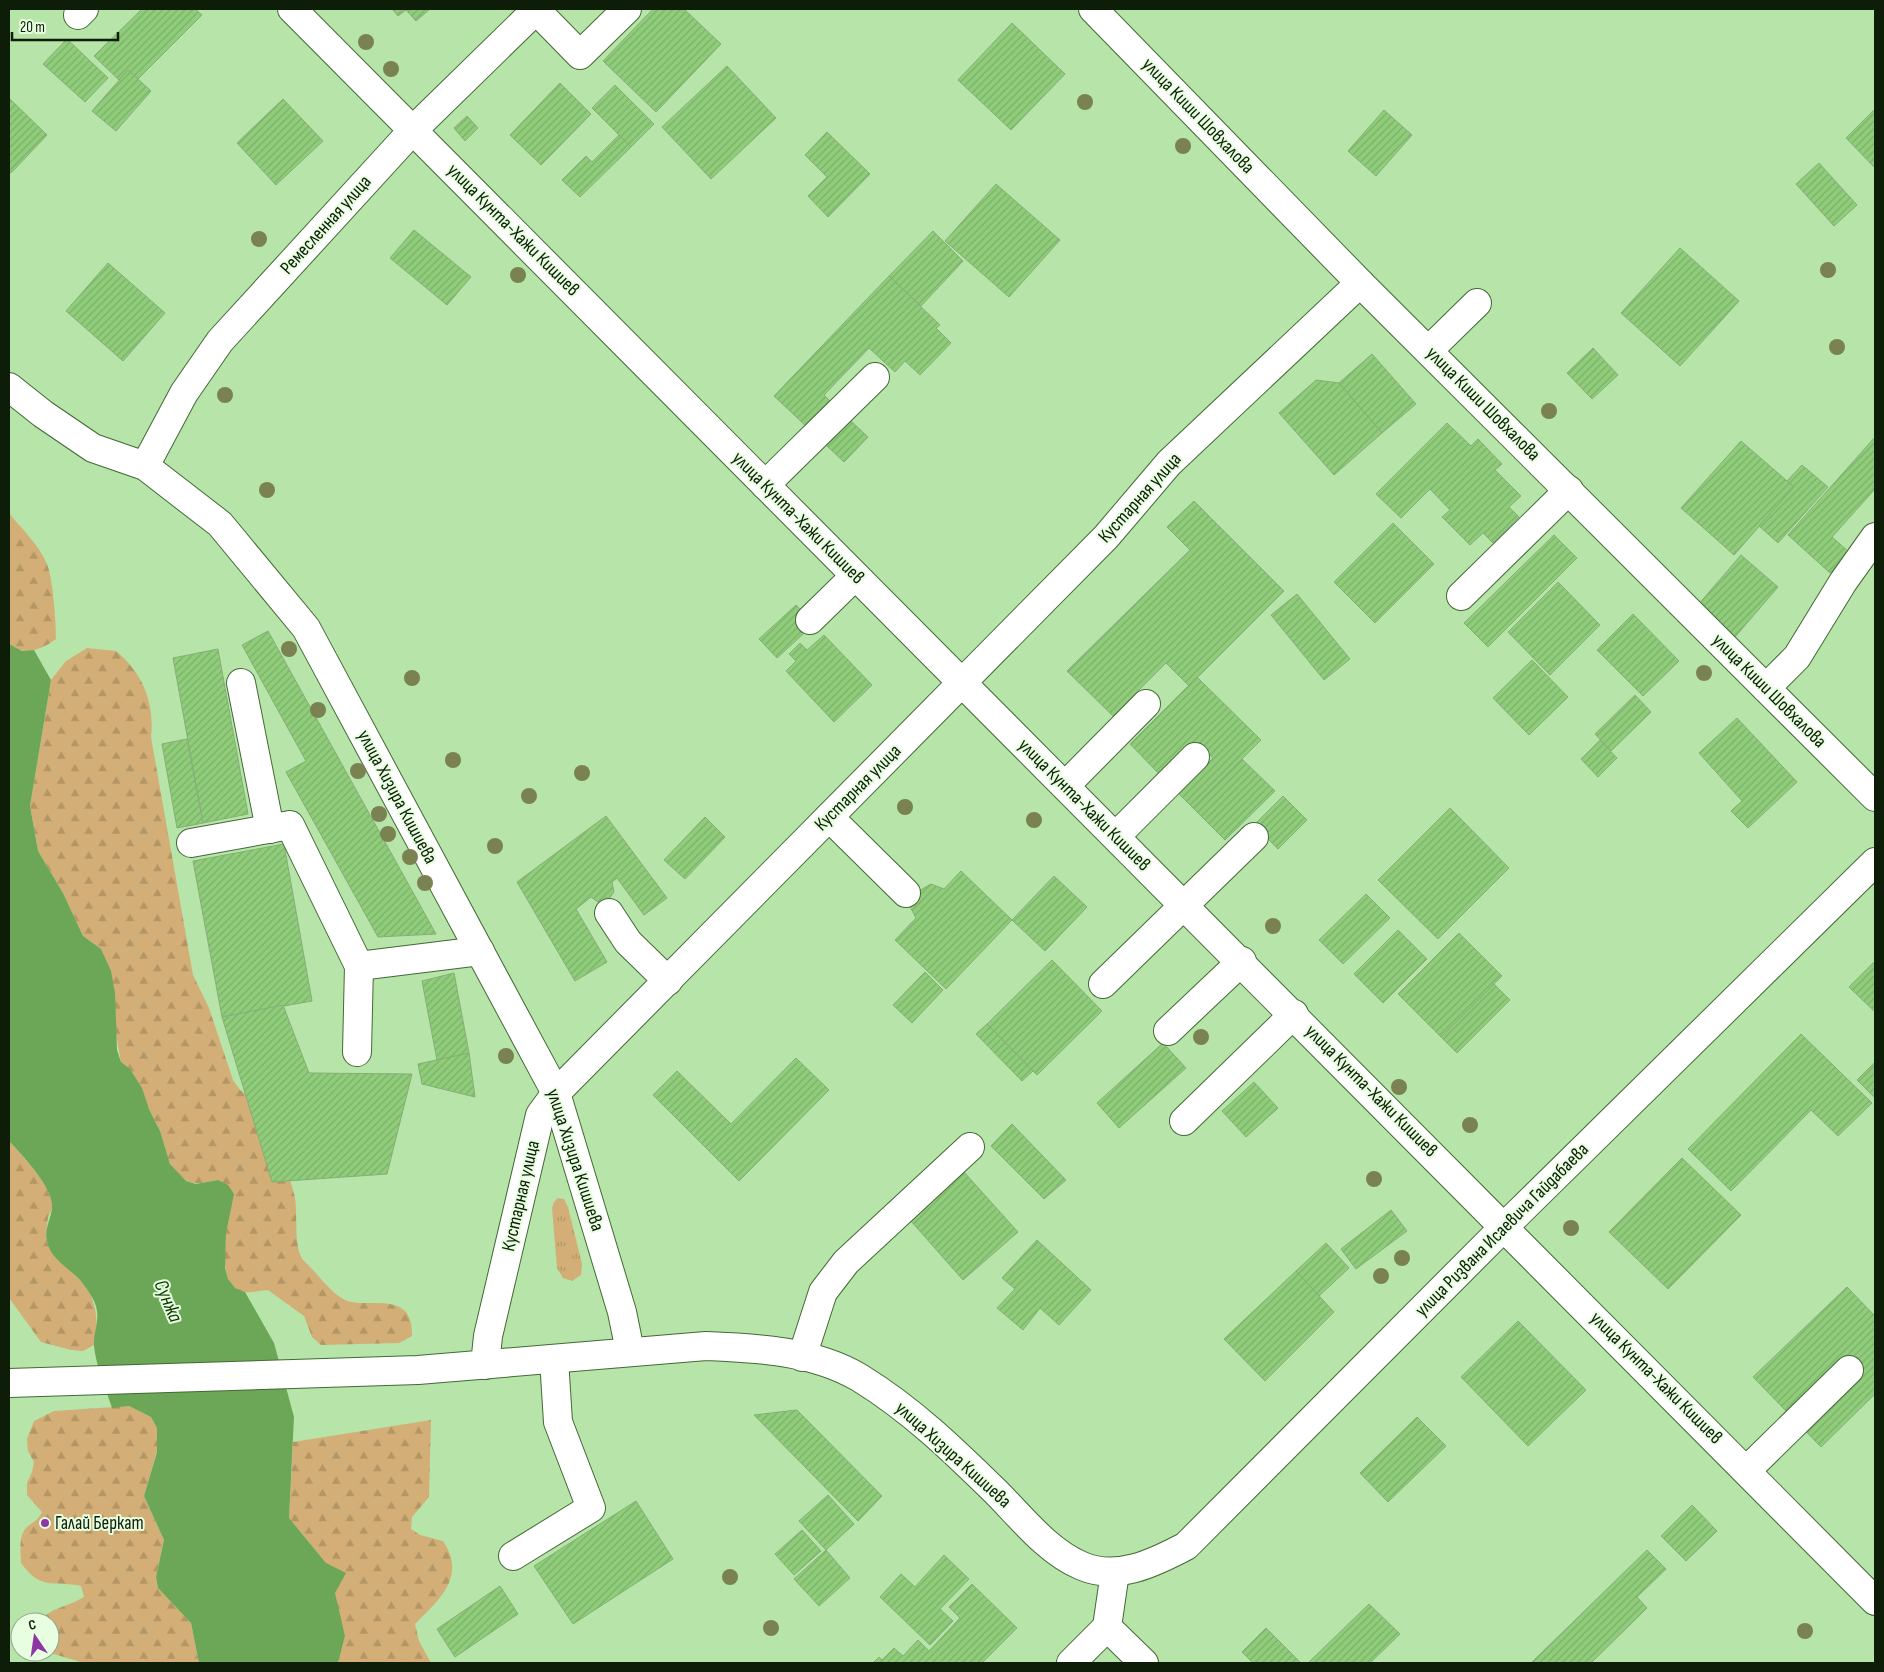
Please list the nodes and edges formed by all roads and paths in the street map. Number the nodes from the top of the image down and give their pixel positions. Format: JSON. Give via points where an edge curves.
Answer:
{"nodes":[{"id":1,"x":292,"y":9,"type":"edge"},
{"id":2,"x":536,"y":9,"type":"edge"},
{"id":3,"x":627,"y":9,"type":"edge"},
{"id":4,"x":1092,"y":9,"type":"edge"},
{"id":5,"x":413,"y":130,"type":"junction"},
{"id":6,"x":1360,"y":283,"type":"junction"},
{"id":7,"x":1477,"y":303,"type":"dead end"},
{"id":8,"x":1429,"y":350,"type":"junction"},
{"id":9,"x":875,"y":377,"type":"dead end"},
{"id":10,"x":9,"y":387,"type":"edge"},
{"id":11,"x":145,"y":466,"type":"junction"},
{"id":12,"x":765,"y":485,"type":"junction"},
{"id":13,"x":1569,"y":490,"type":"junction"},
{"id":14,"x":1875,"y":537,"type":"edge"},
{"id":15,"x":855,"y":576,"type":"junction"},
{"id":16,"x":1461,"y":596,"type":"dead end"},
{"id":17,"x":810,"y":620,"type":"dead end"},
{"id":18,"x":240,"y":683,"type":"dead end"},
{"id":19,"x":961,"y":683,"type":"junction"},
{"id":20,"x":1766,"y":688,"type":"junction"},
{"id":21,"x":1146,"y":704,"type":"dead end"},
{"id":22,"x":1195,"y":757,"type":"dead end"},
{"id":23,"x":1064,"y":786,"type":"junction"},
{"id":24,"x":1875,"y":797,"type":"edge"},
{"id":25,"x":829,"y":817,"type":"junction"},
{"id":26,"x":270,"y":829,"type":"junction"},
{"id":27,"x":1116,"y":836,"type":"junction"},
{"id":28,"x":1254,"y":837,"type":"dead end"},
{"id":29,"x":191,"y":843,"type":"dead end"},
{"id":30,"x":1875,"y":862,"type":"edge"},
{"id":31,"x":906,"y":893,"type":"dead end"},
{"id":32,"x":1185,"y":905,"type":"junction"},
{"id":33,"x":609,"y":913,"type":"dead end"},
{"id":34,"x":480,"y":951,"type":"junction"},
{"id":35,"x":1242,"y":961,"type":"junction"},
{"id":36,"x":359,"y":966,"type":"junction"},
{"id":37,"x":668,"y":980,"type":"junction"},
{"id":38,"x":1103,"y":984,"type":"dead end"},
{"id":39,"x":1294,"y":1014,"type":"junction"},
{"id":40,"x":1168,"y":1031,"type":"dead end"},
{"id":41,"x":357,"y":1052,"type":"dead end"},
{"id":42,"x":556,"y":1093,"type":"junction"},
{"id":43,"x":1184,"y":1121,"type":"dead end"},
{"id":44,"x":970,"y":1147,"type":"dead end"},
{"id":45,"x":1505,"y":1226,"type":"junction"},
{"id":46,"x":630,"y":1351,"type":"junction"},
{"id":47,"x":802,"y":1357,"type":"junction"},
{"id":48,"x":554,"y":1359,"type":"junction"},
{"id":49,"x":485,"y":1366,"type":"junction"},
{"id":50,"x":1848,"y":1370,"type":"dead end"},
{"id":51,"x":9,"y":1383,"type":"edge"},
{"id":52,"x":1747,"y":1470,"type":"junction"},
{"id":53,"x":513,"y":1556,"type":"dead end"},
{"id":54,"x":1115,"y":1572,"type":"junction"},
{"id":55,"x":1875,"y":1601,"type":"edge"},
{"id":56,"x":1107,"y":1627,"type":"junction"},
{"id":57,"x":1071,"y":1663,"type":"edge"},
{"id":58,"x":1144,"y":1663,"type":"edge"}],
"edges":[{"from":1,"to":5,"type":"street","name":"улица Кунта-Хажи Кишиев"},
{"from":2,"to":3,"type":"street","via":[[580,55]]},
{"from":2,"to":5,"type":"street","name":"Ремесленная улица"},
{"from":4,"to":6,"type":"street","name":"улица Киши Шовхалова"},
{"from":5,"to":11,"type":"street","name":"Ремесленная улица","via":[[220,341],[184,393]]},
{"from":5,"to":12,"type":"street","name":"улица Кунта-Хажи Кишиев"},
{"from":6,"to":8,"type":"street","name":"улица Киши Шовхалова"},
{"from":6,"to":19,"type":"street","name":"Кустарная улица","via":[[1125,505],[1106,537]]},
{"from":7,"to":8,"type":"street"},
{"from":8,"to":13,"type":"street","name":"улица Киши Шовхалова"},
{"from":9,"to":12,"type":"street"},
{"from":10,"to":11,"type":"street","name":"улица Хизира Кишиева","via":[[93,448]]},
{"from":11,"to":34,"type":"street","name":"улица Хизира Кишиева","via":[[220,524],[306,628]]},
{"from":12,"to":15,"type":"street","name":"улица Кунта-Хажи Кишиев"},
{"from":13,"to":16,"type":"street"},
{"from":13,"to":20,"type":"street","name":"улица Киши Шовхалова"},
{"from":14,"to":20,"type":"street","via":[[1843,582],[1798,657]]},
{"from":15,"to":17,"type":"street"},
{"from":15,"to":19,"type":"street","name":"улица Кунта-Хажи Кишиев"},
{"from":18,"to":26,"type":"street"},
{"from":19,"to":23,"type":"street","name":"улица Кунта-Хажи Кишиев"},
{"from":19,"to":25,"type":"street","name":"Кустарная улица"},
{"from":20,"to":24,"type":"street","name":"улица Киши Шовхалова"},
{"from":21,"to":23,"type":"street"},
{"from":22,"to":27,"type":"street"},
{"from":23,"to":27,"type":"street","name":"улица Кунта-Хажи Кишиев"},
{"from":25,"to":31,"type":"street"},
{"from":25,"to":37,"type":"street","name":"Кустарная улица"},
{"from":26,"to":29,"type":"street"},
{"from":26,"to":36,"type":"street","via":[[290,825]]},
{"from":27,"to":32,"type":"street","name":"улица Кунта-Хажи Кишиев"},
{"from":28,"to":32,"type":"street"},
{"from":30,"to":45,"type":"street","name":"улица Ризвана Исаевича Гайдабаева"},
{"from":32,"to":35,"type":"street","name":"улица Кунта-Хажи Кишиев"},
{"from":32,"to":38,"type":"street"},
{"from":33,"to":37,"type":"street","via":[[628,942]]},
{"from":34,"to":36,"type":"street"},
{"from":34,"to":42,"type":"street","name":"улица Хизира Кишиева"},
{"from":35,"to":39,"type":"street","name":"улица Кунта-Хажи Кишиев"},
{"from":35,"to":40,"type":"street"},
{"from":36,"to":41,"type":"street"},
{"from":37,"to":42,"type":"street","name":"Кустарная улица"},
{"from":39,"to":43,"type":"street"},
{"from":39,"to":45,"type":"street","name":"улица Кунта-Хажи Кишиев"},
{"from":42,"to":46,"type":"street","name":"улица Хизира Кишиева","via":[[622,1312]]},
{"from":42,"to":49,"type":"street","name":"Кустарная улица","via":[[540,1115],[488,1336]]},
{"from":44,"to":47,"type":"street","via":[[846,1262],[822,1292]]},
{"from":45,"to":52,"type":"street","name":"улица Кунта-Хажи Кишиев"},
{"from":45,"to":54,"type":"street","name":"улица Ризвана Исаевича Гайдабаева","via":[[1186,1546],[1152,1564]]},
{"from":46,"to":47,"type":"street","name":"улица Хизира Кишиева","via":[[714,1346]]},
{"from":46,"to":48,"type":"street"},
{"from":47,"to":54,"type":"street","name":"улица Хизира Кишиева","via":[[858,1377],[892,1399],[924,1422],[1050,1546],[1082,1566]]},
{"from":48,"to":49,"type":"street"},
{"from":48,"to":53,"type":"street","via":[[558,1422],[591,1508]]},
{"from":49,"to":51,"type":"street"},
{"from":50,"to":52,"type":"street"},
{"from":52,"to":55,"type":"street","name":"улица Кунта-Хажи Кишиев"},
{"from":54,"to":56,"type":"street"},
{"from":56,"to":57,"type":"street"},
{"from":56,"to":58,"type":"street"}]}
